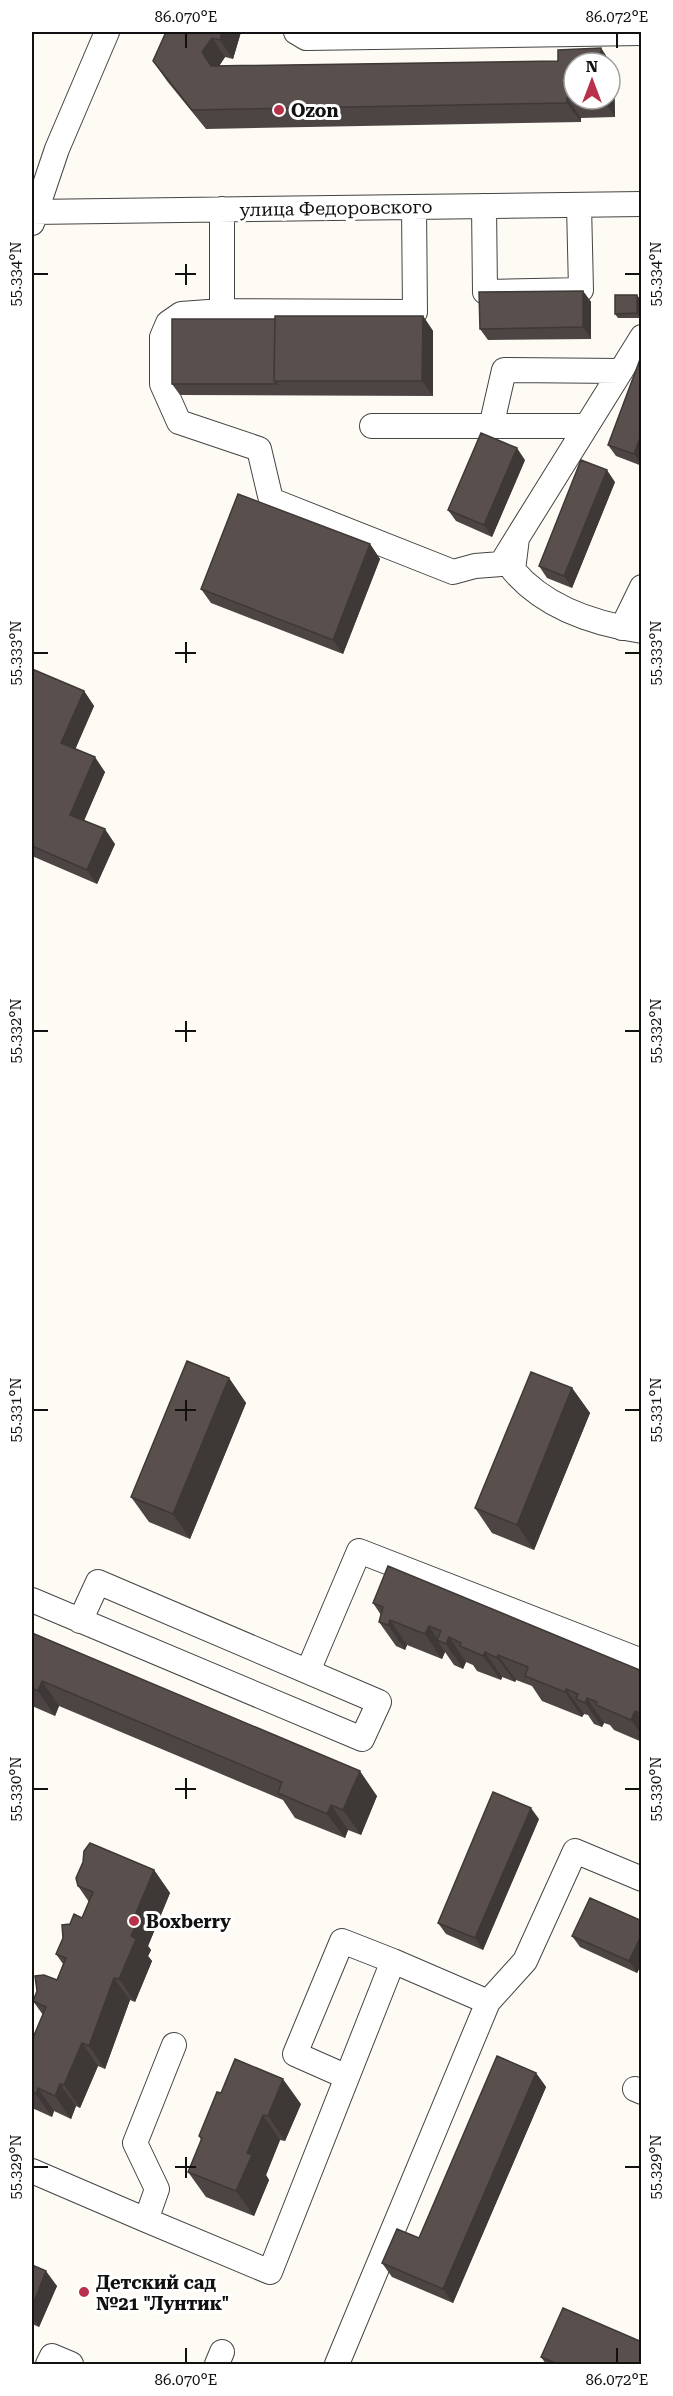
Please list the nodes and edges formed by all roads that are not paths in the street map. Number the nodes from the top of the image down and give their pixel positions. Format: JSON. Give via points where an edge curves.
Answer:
{"nodes":[{"id":1,"x":107,"y":32,"type":"edge"},
{"id":2,"x":642,"y":33,"type":"edge"},
{"id":3,"x":303,"y":34,"type":"edge"},
{"id":4,"x":642,"y":204,"type":"edge"},
{"id":5,"x":579,"y":205,"type":"junction"},
{"id":6,"x":484,"y":206,"type":"junction"},
{"id":7,"x":414,"y":207,"type":"junction"},
{"id":8,"x":222,"y":209,"type":"junction"},
{"id":9,"x":33,"y":215,"type":"edge"},
{"id":10,"x":222,"y":311,"type":"junction"},
{"id":11,"x":642,"y":337,"type":"edge"},
{"id":12,"x":621,"y":371,"type":"junction"},
{"id":13,"x":372,"y":426,"type":"dead end"},
{"id":14,"x":585,"y":426,"type":"junction"},
{"id":15,"x":490,"y":427,"type":"junction"},
{"id":16,"x":517,"y":538,"type":"junction"},
{"id":17,"x":642,"y":587,"type":"edge"},
{"id":18,"x":632,"y":630,"type":"edge"},
{"id":19,"x":32,"y":1600,"type":"edge"},
{"id":20,"x":80,"y":1621,"type":"junction"},
{"id":21,"x":642,"y":1661,"type":"edge"},
{"id":22,"x":308,"y":1671,"type":"junction"},
{"id":23,"x":642,"y":1879,"type":"edge"},
{"id":24,"x":393,"y":1961,"type":"junction"},
{"id":25,"x":488,"y":2002,"type":"junction"},
{"id":26,"x":174,"y":2045,"type":"dead end"},
{"id":27,"x":347,"y":2077,"type":"junction"},
{"id":28,"x":32,"y":2171,"type":"edge"},
{"id":29,"x":146,"y":2220,"type":"junction"},
{"id":30,"x":48,"y":2364,"type":"edge"},
{"id":31,"x":71,"y":2364,"type":"edge"},
{"id":32,"x":337,"y":2364,"type":"edge"}],
"edges":[{"from":1,"to":9,"type":"street"},
{"from":2,"to":3,"type":"street"},
{"from":4,"to":5,"type":"street","name":"улица Федоровского"},
{"from":5,"to":6,"type":"street","name":"улица Федоровского"},
{"from":5,"to":6,"type":"street","via":[[581,290],[485,292]]},
{"from":6,"to":7,"type":"street","name":"улица Федоровского"},
{"from":7,"to":8,"type":"street","name":"улица Федоровского"},
{"from":7,"to":10,"type":"street","via":[[415,312]]},
{"from":8,"to":9,"type":"street","name":"улица Федоровского"},
{"from":8,"to":10,"type":"street"},
{"from":10,"to":16,"type":"street","via":[[181,314],[168,323],[162,337],[162,384],[179,422],[259,449],[271,501],[453,572],[501,564]]},
{"from":11,"to":12,"type":"street"},
{"from":12,"to":14,"type":"street"},
{"from":12,"to":15,"type":"street","via":[[504,370]]},
{"from":13,"to":15,"type":"street"},
{"from":14,"to":15,"type":"street"},
{"from":14,"to":16,"type":"street"},
{"from":16,"to":18,"type":"street","via":[[513,570],[526,586],[572,613]]},
{"from":17,"to":18,"type":"street"},
{"from":19,"to":20,"type":"street"},
{"from":20,"to":22,"type":"street","via":[[98,1582]]},
{"from":20,"to":22,"type":"street","via":[[362,1739],[379,1702]]},
{"from":21,"to":22,"type":"street","via":[[359,1551]]},
{"from":23,"to":25,"type":"street","via":[[575,1851],[525,1961]]},
{"from":24,"to":25,"type":"street"},
{"from":24,"to":27,"type":"street"},
{"from":24,"to":27,"type":"street","via":[[342,1941],[294,2054]]},
{"from":25,"to":32,"type":"street"},
{"from":26,"to":29,"type":"street","via":[[135,2143],[157,2189]]},
{"from":27,"to":29,"type":"street","via":[[270,2272]]},
{"from":28,"to":29,"type":"street"},
{"from":30,"to":31,"type":"street","via":[[52,2356]]}]}
